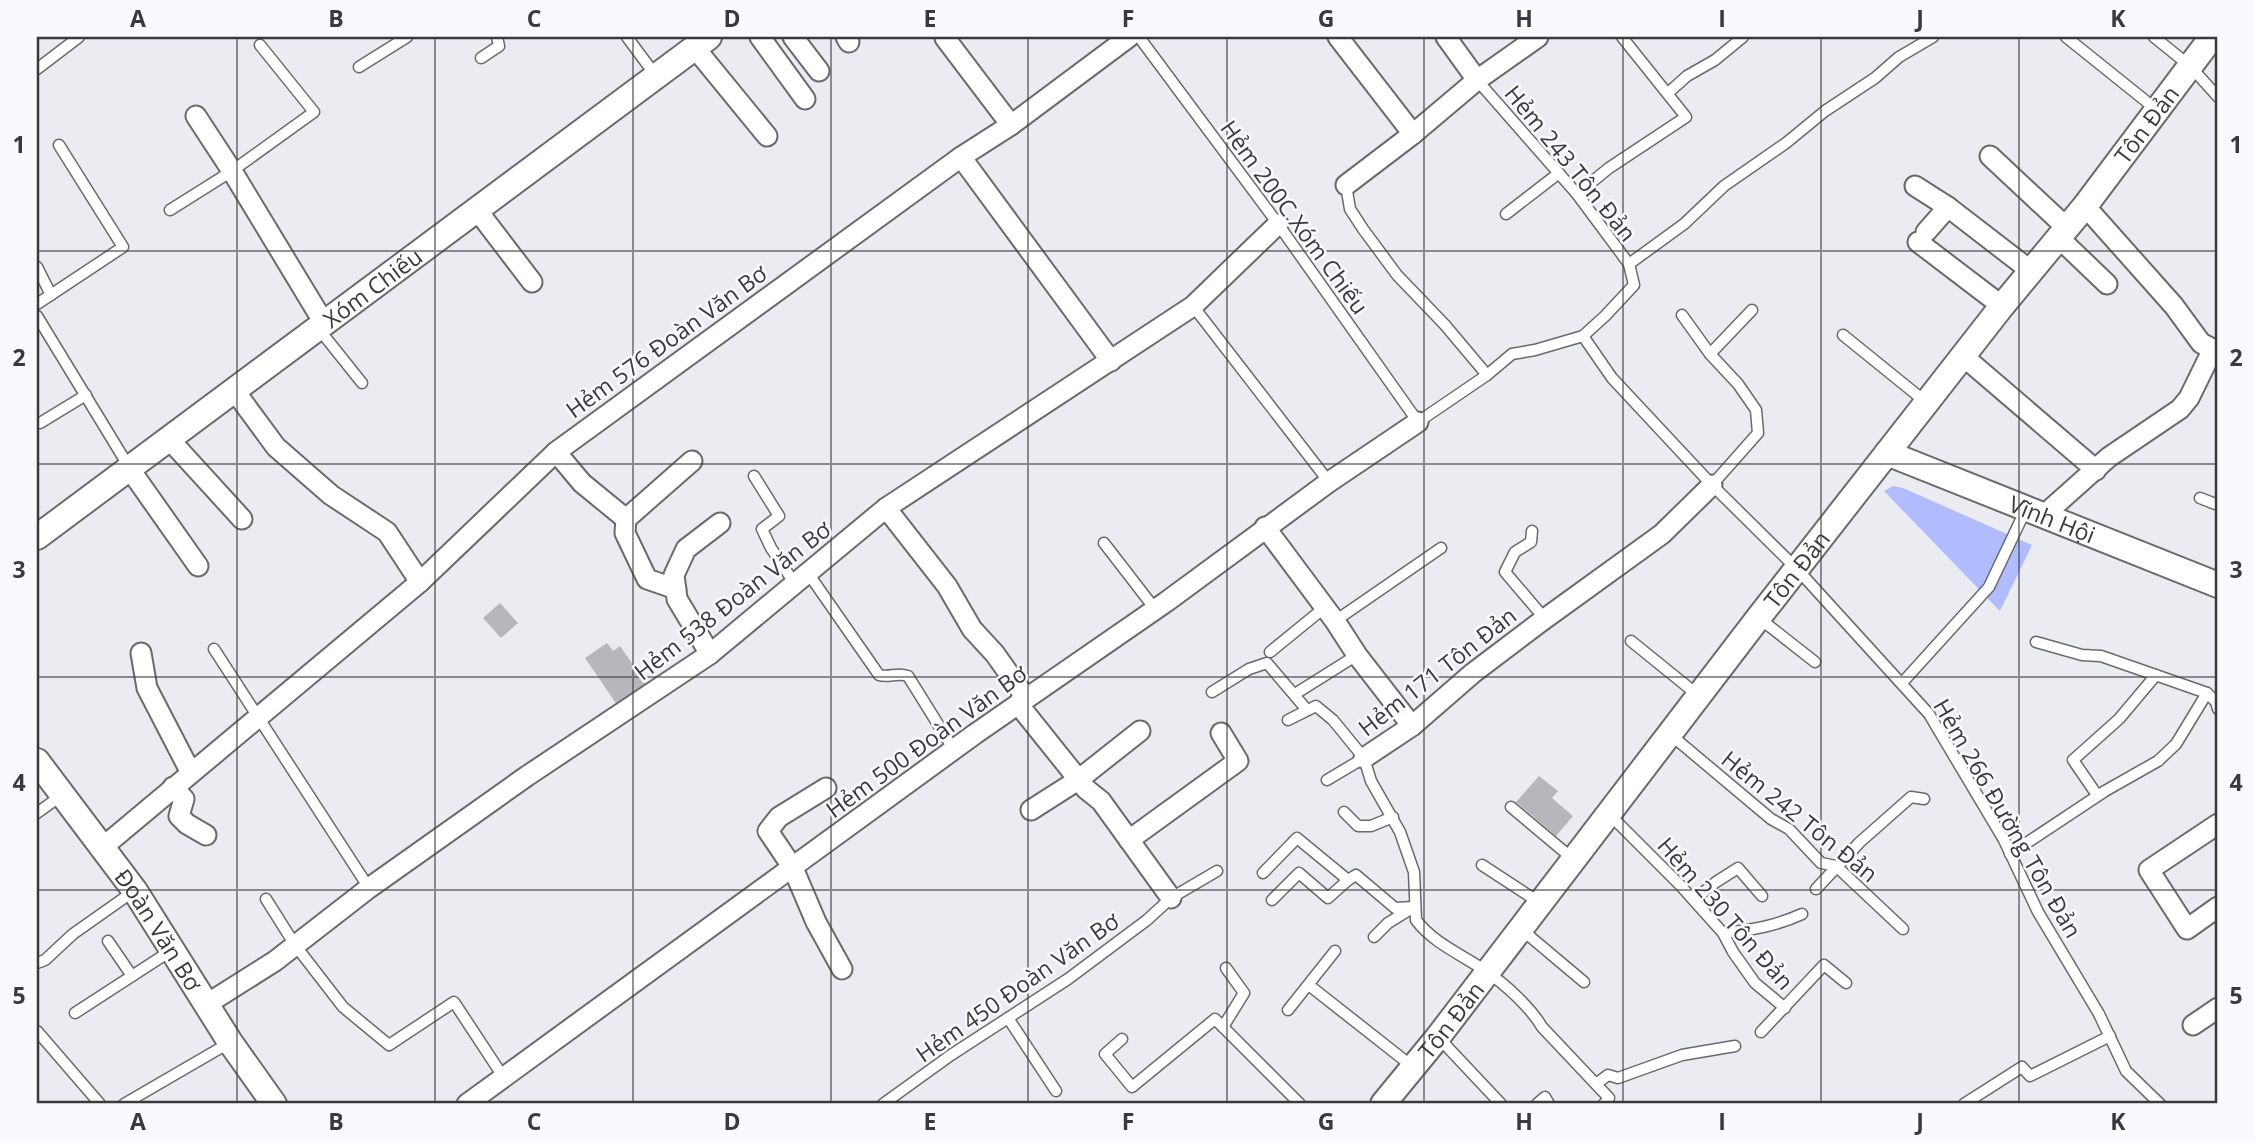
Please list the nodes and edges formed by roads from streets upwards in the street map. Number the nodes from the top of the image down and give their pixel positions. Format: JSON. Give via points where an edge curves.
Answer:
{"nodes":[{"id":1,"x":760,"y":37,"type":"edge"},
{"id":2,"x":793,"y":37,"type":"edge"},
{"id":3,"x":1129,"y":37,"type":"edge"},
{"id":4,"x":1338,"y":37,"type":"edge"},
{"id":5,"x":1446,"y":37,"type":"edge"},
{"id":6,"x":2213,"y":37,"type":"edge"},
{"id":7,"x":945,"y":38,"type":"edge"},
{"id":8,"x":1533,"y":38,"type":"edge"},
{"id":9,"x":702,"y":42,"type":"edge"},
{"id":10,"x":819,"y":71,"type":"dead end"},
{"id":11,"x":1477,"y":80,"type":"junction"},
{"id":12,"x":805,"y":99,"type":"dead end"},
{"id":13,"x":196,"y":116,"type":"dead end"},
{"id":14,"x":1011,"y":125,"type":"junction"},
{"id":15,"x":1413,"y":134,"type":"junction"},
{"id":16,"x":767,"y":136,"type":"dead end"},
{"id":17,"x":961,"y":156,"type":"junction"},
{"id":18,"x":1990,"y":156,"type":"dead end"},
{"id":19,"x":1346,"y":184,"type":"road end"},
{"id":20,"x":1915,"y":186,"type":"dead end"},
{"id":21,"x":2085,"y":206,"type":"junction"},
{"id":22,"x":1948,"y":207,"type":"junction"},
{"id":23,"x":477,"y":209,"type":"junction"},
{"id":24,"x":1278,"y":224,"type":"road end"},
{"id":25,"x":2063,"y":233,"type":"junction"},
{"id":26,"x":2031,"y":271,"type":"junction"},
{"id":27,"x":533,"y":282,"type":"dead end"},
{"id":28,"x":2107,"y":284,"type":"dead end"},
{"id":29,"x":2002,"y":306,"type":"junction"},
{"id":30,"x":321,"y":325,"type":"junction"},
{"id":31,"x":2217,"y":348,"type":"edge"},
{"id":32,"x":1963,"y":356,"type":"junction"},
{"id":33,"x":1111,"y":361,"type":"junction"},
{"id":34,"x":234,"y":390,"type":"junction"},
{"id":35,"x":1418,"y":422,"type":"road end"},
{"id":36,"x":169,"y":439,"type":"junction"},
{"id":37,"x":556,"y":452,"type":"junction"},
{"id":38,"x":1887,"y":453,"type":"junction"},
{"id":39,"x":692,"y":461,"type":"dead end"},
{"id":40,"x":130,"y":468,"type":"junction"},
{"id":41,"x":2096,"y":470,"type":"junction"},
{"id":42,"x":1712,"y":485,"type":"road end"},
{"id":43,"x":887,"y":509,"type":"junction"},
{"id":44,"x":2035,"y":512,"type":"junction"},
{"id":45,"x":242,"y":519,"type":"dead end"},
{"id":46,"x":626,"y":519,"type":"junction"},
{"id":47,"x":720,"y":523,"type":"dead end"},
{"id":48,"x":1265,"y":527,"type":"junction"},
{"id":49,"x":37,"y":537,"type":"edge"},
{"id":50,"x":198,"y":566,"type":"dead end"},
{"id":51,"x":420,"y":582,"type":"junction"},
{"id":52,"x":2218,"y":585,"type":"edge"},
{"id":53,"x":676,"y":589,"type":"junction"},
{"id":54,"x":141,"y":653,"type":"dead end"},
{"id":55,"x":710,"y":654,"type":"junction"},
{"id":56,"x":1022,"y":701,"type":"junction"},
{"id":57,"x":1412,"y":726,"type":"junction"},
{"id":58,"x":1140,"y":731,"type":"dead end"},
{"id":59,"x":1221,"y":733,"type":"dead end"},
{"id":60,"x":1364,"y":758,"type":"road end"},
{"id":61,"x":37,"y":761,"type":"edge"},
{"id":62,"x":191,"y":773,"type":"junction"},
{"id":63,"x":1078,"y":780,"type":"junction"},
{"id":64,"x":173,"y":787,"type":"junction"},
{"id":65,"x":826,"y":788,"type":"dead end"},
{"id":66,"x":1031,"y":810,"type":"dead end"},
{"id":67,"x":2218,"y":824,"type":"edge"},
{"id":68,"x":206,"y":835,"type":"dead end"},
{"id":69,"x":1129,"y":841,"type":"junction"},
{"id":70,"x":103,"y":847,"type":"junction"},
{"id":71,"x":793,"y":867,"type":"junction"},
{"id":72,"x":1171,"y":898,"type":"road end"},
{"id":73,"x":2218,"y":907,"type":"edge"},
{"id":74,"x":842,"y":969,"type":"dead end"},
{"id":75,"x":207,"y":1004,"type":"junction"},
{"id":76,"x":2218,"y":1008,"type":"edge"},
{"id":77,"x":2193,"y":1025,"type":"dead end"},
{"id":78,"x":274,"y":1104,"type":"edge"},
{"id":79,"x":467,"y":1104,"type":"edge"},
{"id":80,"x":1383,"y":1104,"type":"edge"}],
"edges":[{"from":1,"to":12,"type":"street"},
{"from":2,"to":10,"type":"street"},
{"from":3,"to":14,"type":"street","name":"Hẻm 576 Đoàn Văn Bơ"},
{"from":4,"to":15,"type":"street"},
{"from":5,"to":11,"type":"street"},
{"from":6,"to":21,"type":"street","name":"Tôn Đản"},
{"from":7,"to":14,"type":"street"},
{"from":8,"to":11,"type":"street"},
{"from":9,"to":16,"type":"street"},
{"from":9,"to":23,"type":"street","name":"Xóm Chiếu"},
{"from":11,"to":15,"type":"street"},
{"from":13,"to":30,"type":"street"},
{"from":14,"to":17,"type":"street","name":"Hẻm 576 Đoàn Văn Bơ"},
{"from":15,"to":19,"type":"street"},
{"from":17,"to":33,"type":"street"},
{"from":17,"to":37,"type":"street","name":"Hẻm 576 Đoàn Văn Bơ"},
{"from":18,"to":25,"type":"street"},
{"from":20,"to":22,"type":"street"},
{"from":21,"to":25,"type":"street","name":"Tôn Đản"},
{"from":21,"to":31,"type":"street","via":[[2201,343]]},
{"from":22,"to":26,"type":"street"},
{"from":22,"to":29,"type":"street","via":[[1922,237]]},
{"from":23,"to":27,"type":"street"},
{"from":23,"to":30,"type":"street","name":"Xóm Chiếu"},
{"from":24,"to":33,"type":"street","name":"Hẻm 538 Đoàn Văn Bơ","via":[[1193,306]]},
{"from":25,"to":26,"type":"street","name":"Tôn Đản"},
{"from":25,"to":28,"type":"street"},
{"from":26,"to":29,"type":"street","name":"Tôn Đản"},
{"from":29,"to":32,"type":"street","name":"Tôn Đản"},
{"from":30,"to":34,"type":"street","name":"Xóm Chiếu"},
{"from":31,"to":41,"type":"street","via":[[2180,409]]},
{"from":32,"to":38,"type":"street","name":"Tôn Đản"},
{"from":32,"to":41,"type":"street"},
{"from":33,"to":43,"type":"street","name":"Hẻm 538 Đoàn Văn Bơ"},
{"from":34,"to":36,"type":"street","name":"Xóm Chiếu"},
{"from":34,"to":51,"type":"street","via":[[276,447],[331,495],[387,532]]},
{"from":35,"to":48,"type":"street","name":"Hẻm 500 Đoàn Văn Bơ"},
{"from":36,"to":40,"type":"street","name":"Xóm Chiếu"},
{"from":36,"to":45,"type":"street"},
{"from":37,"to":46,"type":"street","via":[[582,483]]},
{"from":37,"to":51,"type":"street","name":"Hẻm 576 Đoàn Văn Bơ"},
{"from":38,"to":44,"type":"street","name":"Vĩnh Hội"},
{"from":38,"to":80,"type":"street","name":"Tôn Đản"},
{"from":39,"to":46,"type":"street"},
{"from":40,"to":49,"type":"street","name":"Xóm Chiếu"},
{"from":40,"to":50,"type":"street"},
{"from":41,"to":44,"type":"street"},
{"from":42,"to":57,"type":"street","name":"Hẻm 171 Tôn Đản","via":[[1662,534],[1473,673]]},
{"from":43,"to":55,"type":"street","name":"Hẻm 538 Đoàn Văn Bơ"},
{"from":43,"to":56,"type":"street","via":[[947,586],[972,629],[995,654]]},
{"from":44,"to":52,"type":"street","name":"Vĩnh Hội"},
{"from":46,"to":53,"type":"street","via":[[625,533],[647,579]]},
{"from":47,"to":53,"type":"street","via":[[687,549],[674,575]]},
{"from":48,"to":56,"type":"street","name":"Hẻm 500 Đoàn Văn Bơ"},
{"from":48,"to":57,"type":"street"},
{"from":51,"to":62,"type":"street","name":"Hẻm 576 Đoàn Văn Bơ"},
{"from":53,"to":55,"type":"street","via":[[677,599]]},
{"from":54,"to":62,"type":"street","via":[[148,688]]},
{"from":55,"to":75,"type":"street","name":"Hẻm 538 Đoàn Văn Bơ","via":[[527,776]]},
{"from":56,"to":63,"type":"street"},
{"from":56,"to":71,"type":"street","name":"Hẻm 500 Đoàn Văn Bơ"},
{"from":57,"to":60,"type":"street","name":"Hẻm 171 Tôn Đản"},
{"from":58,"to":63,"type":"street"},
{"from":59,"to":69,"type":"street","via":[[1238,761]]},
{"from":61,"to":70,"type":"street","name":"Đoàn Văn Bơ"},
{"from":62,"to":64,"type":"street","name":"Hẻm 576 Đoàn Văn Bơ"},
{"from":63,"to":66,"type":"street"},
{"from":63,"to":69,"type":"street","via":[[1101,801]]},
{"from":64,"to":68,"type":"street","via":[[184,799],[179,816]]},
{"from":64,"to":70,"type":"street","name":"Hẻm 576 Đoàn Văn Bơ"},
{"from":65,"to":71,"type":"street","via":[[779,817],[768,831]]},
{"from":67,"to":73,"type":"street","via":[[2149,870],[2188,929]]},
{"from":69,"to":72,"type":"street"},
{"from":70,"to":75,"type":"street","name":"Đoàn Văn Bơ"},
{"from":71,"to":74,"type":"street"},
{"from":71,"to":79,"type":"street","name":"Hẻm 500 Đoàn Văn Bơ"},
{"from":75,"to":78,"type":"street","name":"Đoàn Văn Bơ"},
{"from":76,"to":77,"type":"street"}]}
